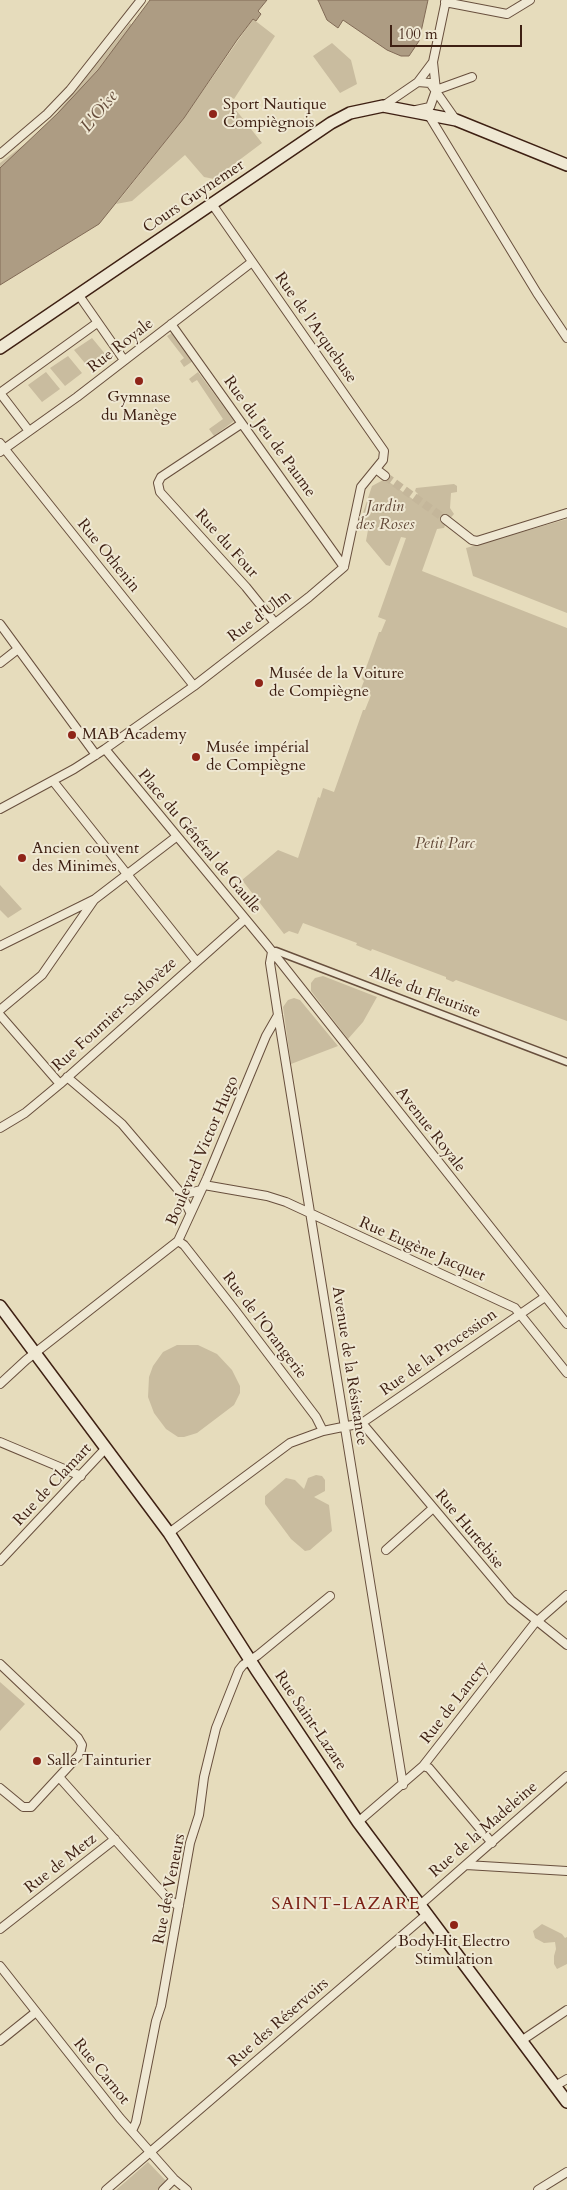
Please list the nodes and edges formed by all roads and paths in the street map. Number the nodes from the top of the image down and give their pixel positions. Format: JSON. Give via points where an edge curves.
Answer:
{"nodes":[{"id":1,"x":141,"y":0,"type":"edge"},
{"id":2,"x":530,"y":0,"type":"edge"},
{"id":3,"x":446,"y":1,"type":"edge"},
{"id":4,"x":433,"y":62,"type":"junction"},
{"id":5,"x":472,"y":77,"type":"dead end"},
{"id":6,"x":418,"y":82,"type":"junction"},
{"id":7,"x":436,"y":90,"type":"junction"},
{"id":8,"x":383,"y":106,"type":"junction"},
{"id":9,"x":404,"y":110,"type":"junction"},
{"id":10,"x":423,"y":113,"type":"junction"},
{"id":11,"x":456,"y":120,"type":"junction"},
{"id":12,"x":0,"y":154,"type":"edge"},
{"id":13,"x":567,"y":165,"type":"edge"},
{"id":14,"x":212,"y":204,"type":"junction"},
{"id":15,"x":252,"y":262,"type":"junction"},
{"id":16,"x":78,"y":294,"type":"junction"},
{"id":17,"x":97,"y":323,"type":"junction"},
{"id":18,"x":171,"y":324,"type":"junction"},
{"id":19,"x":567,"y":338,"type":"edge"},
{"id":20,"x":0,"y":348,"type":"edge"},
{"id":21,"x":124,"y":360,"type":"junction"},
{"id":22,"x":0,"y":393,"type":"edge"},
{"id":23,"x":241,"y":424,"type":"junction"},
{"id":24,"x":29,"y":431,"type":"junction"},
{"id":25,"x":2,"y":448,"type":"edge"},
{"id":26,"x":376,"y":469,"type":"junction"},
{"id":27,"x":385,"y":476,"type":"tunnel mouth"},
{"id":28,"x":567,"y":513,"type":"edge"},
{"id":29,"x":445,"y":520,"type":"tunnel mouth"},
{"id":30,"x":344,"y":567,"type":"junction"},
{"id":31,"x":275,"y":623,"type":"junction"},
{"id":32,"x":0,"y":624,"type":"edge"},
{"id":33,"x":18,"y":649,"type":"junction"},
{"id":34,"x":0,"y":663,"type":"edge"},
{"id":35,"x":194,"y":686,"type":"junction"},
{"id":36,"x":105,"y":749,"type":"junction"},
{"id":37,"x":96,"y":755,"type":"junction"},
{"id":38,"x":53,"y":780,"type":"junction"},
{"id":39,"x":0,"y":808,"type":"edge"},
{"id":40,"x":176,"y":837,"type":"junction"},
{"id":41,"x":127,"y":874,"type":"junction"},
{"id":42,"x":95,"y":899,"type":"junction"},
{"id":43,"x":245,"y":919,"type":"junction"},
{"id":44,"x":1,"y":944,"type":"edge"},
{"id":45,"x":272,"y":952,"type":"junction"},
{"id":46,"x":196,"y":961,"type":"junction"},
{"id":47,"x":0,"y":1010,"type":"edge"},
{"id":48,"x":278,"y":1014,"type":"junction"},
{"id":49,"x":0,"y":1015,"type":"edge"},
{"id":50,"x":567,"y":1062,"type":"edge"},
{"id":51,"x":67,"y":1077,"type":"junction"},
{"id":52,"x":60,"y":1084,"type":"junction"},
{"id":53,"x":0,"y":1128,"type":"edge"},
{"id":54,"x":203,"y":1188,"type":"junction"},
{"id":55,"x":180,"y":1192,"type":"junction"},
{"id":56,"x":190,"y":1212,"type":"junction"},
{"id":57,"x":310,"y":1215,"type":"junction"},
{"id":58,"x":178,"y":1241,"type":"junction"},
{"id":59,"x":545,"y":1297,"type":"junction"},
{"id":60,"x":0,"y":1306,"type":"edge"},
{"id":61,"x":520,"y":1314,"type":"junction"},
{"id":62,"x":567,"y":1324,"type":"edge"},
{"id":63,"x":35,"y":1353,"type":"junction"},
{"id":64,"x":567,"y":1373,"type":"edge"},
{"id":65,"x":0,"y":1384,"type":"edge"},
{"id":66,"x":362,"y":1423,"type":"junction"},
{"id":67,"x":344,"y":1427,"type":"junction"},
{"id":68,"x":322,"y":1431,"type":"junction"},
{"id":69,"x":0,"y":1442,"type":"edge"},
{"id":70,"x":106,"y":1448,"type":"junction"},
{"id":71,"x":81,"y":1476,"type":"junction"},
{"id":72,"x":432,"y":1509,"type":"junction"},
{"id":73,"x":169,"y":1533,"type":"junction"},
{"id":74,"x":386,"y":1550,"type":"dead end"},
{"id":75,"x":0,"y":1561,"type":"edge"},
{"id":76,"x":567,"y":1594,"type":"edge"},
{"id":77,"x":330,"y":1596,"type":"dead end"},
{"id":78,"x":537,"y":1621,"type":"junction"},
{"id":79,"x":567,"y":1645,"type":"edge"},
{"id":80,"x":250,"y":1660,"type":"junction"},
{"id":81,"x":0,"y":1664,"type":"edge"},
{"id":82,"x":423,"y":1766,"type":"junction"},
{"id":83,"x":567,"y":1776,"type":"edge"},
{"id":84,"x":59,"y":1777,"type":"junction"},
{"id":85,"x":403,"y":1784,"type":"junction"},
{"id":86,"x":0,"y":1788,"type":"edge"},
{"id":87,"x":358,"y":1822,"type":"junction"},
{"id":88,"x":115,"y":1839,"type":"junction"},
{"id":89,"x":492,"y":1843,"type":"junction"},
{"id":90,"x":466,"y":1865,"type":"junction"},
{"id":91,"x":567,"y":1871,"type":"edge"},
{"id":92,"x":420,"y":1905,"type":"junction"},
{"id":93,"x":180,"y":1906,"type":"junction"},
{"id":94,"x":426,"y":1915,"type":"junction"},
{"id":95,"x":0,"y":1928,"type":"edge"},
{"id":96,"x":0,"y":1966,"type":"edge"},
{"id":97,"x":567,"y":2010,"type":"edge"},
{"id":98,"x":36,"y":2012,"type":"junction"},
{"id":99,"x":0,"y":2041,"type":"edge"},
{"id":100,"x":521,"y":2041,"type":"junction"},
{"id":101,"x":567,"y":2079,"type":"edge"},
{"id":102,"x":556,"y":2086,"type":"junction"},
{"id":103,"x":567,"y":2102,"type":"edge"},
{"id":104,"x":132,"y":2131,"type":"junction"},
{"id":105,"x":150,"y":2152,"type":"junction"},
{"id":106,"x":567,"y":2172,"type":"edge"},
{"id":107,"x":174,"y":2179,"type":"junction"},
{"id":108,"x":106,"y":2190,"type":"edge"},
{"id":109,"x":163,"y":2190,"type":"edge"},
{"id":110,"x":187,"y":2190,"type":"edge"},
{"id":111,"x":538,"y":2190,"type":"edge"}],
"edges":[{"from":1,"to":12,"type":"street","via":[[70,90]]},
{"from":2,"to":3,"type":"street","via":[[507,14]]},
{"from":3,"to":4,"type":"street"},
{"from":4,"to":6,"type":"street"},
{"from":4,"to":7,"type":"street"},
{"from":5,"to":7,"type":"street"},
{"from":6,"to":7,"type":"street","via":[[430,83]]},
{"from":6,"to":8,"type":"street"},
{"from":7,"to":9,"type":"street","via":[[430,107]]},
{"from":7,"to":11,"type":"street"},
{"from":8,"to":9,"type":"main road","name":"Cours Guynemer"},
{"from":8,"to":14,"type":"main road","name":"Cours Guynemer","via":[[350,113],[330,123]]},
{"from":9,"to":10,"type":"main road","name":"Cours Guynemer"},
{"from":10,"to":11,"type":"main road","name":"Cours Guynemer"},
{"from":10,"to":19,"type":"street"},
{"from":11,"to":13,"type":"main road","name":"Cours Guynemer"},
{"from":14,"to":15,"type":"street","name":"Rue de l'Arquebuse"},
{"from":14,"to":16,"type":"main road","name":"Cours Guynemer"},
{"from":15,"to":18,"type":"street","name":"Rue Royale"},
{"from":15,"to":26,"type":"street","name":"Rue de l'Arquebuse","via":[[384,451]]},
{"from":16,"to":17,"type":"street"},
{"from":16,"to":20,"type":"main road","name":"Cours Guynemer"},
{"from":17,"to":21,"type":"street"},
{"from":17,"to":22,"type":"street"},
{"from":18,"to":21,"type":"street","name":"Rue Royale"},
{"from":18,"to":23,"type":"street","name":"Rue du Jeu de Paume"},
{"from":21,"to":24,"type":"street","name":"Rue Royale"},
{"from":22,"to":24,"type":"street"},
{"from":23,"to":30,"type":"street","name":"Rue du Jeu de Paume"},
{"from":23,"to":31,"type":"street","name":"Rue du Four","via":[[162,477],[158,484],[160,492]]},
{"from":24,"to":25,"type":"street","name":"Rue Royale"},
{"from":25,"to":35,"type":"street","name":"Rue Othenin"},
{"from":26,"to":27,"type":"street"},
{"from":26,"to":30,"type":"street","via":[[361,487]]},
{"from":28,"to":29,"type":"street","via":[[477,541]]},
{"from":30,"to":31,"type":"street","name":"Rue d'Ulm"},
{"from":31,"to":35,"type":"street","name":"Rue d'Ulm"},
{"from":32,"to":33,"type":"street"},
{"from":33,"to":34,"type":"street"},
{"from":33,"to":37,"type":"street"},
{"from":35,"to":36,"type":"street","name":"Rue d'Ulm"},
{"from":36,"to":37,"type":"street","name":"Rue d'Ulm"},
{"from":36,"to":40,"type":"street","name":"Place du Général de Gaulle"},
{"from":37,"to":38,"type":"street","name":"Rue d'Ulm"},
{"from":38,"to":39,"type":"street","name":"Rue d'Ulm"},
{"from":38,"to":41,"type":"street"},
{"from":40,"to":41,"type":"street"},
{"from":40,"to":43,"type":"street","name":"Place du Général de Gaulle"},
{"from":41,"to":42,"type":"street"},
{"from":41,"to":46,"type":"street"},
{"from":42,"to":44,"type":"street"},
{"from":42,"to":47,"type":"street","via":[[42,975]]},
{"from":43,"to":45,"type":"street","name":"Place du Général de Gaulle"},
{"from":43,"to":46,"type":"street","name":"Rue Fournier-Sarlovèze"},
{"from":45,"to":48,"type":"street","name":"Avenue de la Résistance","via":[[270,963]]},
{"from":45,"to":50,"type":"street","name":"Allée du Fleuriste"},
{"from":45,"to":59,"type":"street","name":"Avenue Royale"},
{"from":46,"to":51,"type":"street","name":"Rue Fournier-Sarlovèze"},
{"from":48,"to":54,"type":"street","name":"Boulevard Victor Hugo"},
{"from":48,"to":57,"type":"street","name":"Avenue de la Résistance"},
{"from":49,"to":52,"type":"street"},
{"from":51,"to":52,"type":"street","name":"Rue Fournier-Sarlovèze"},
{"from":51,"to":55,"type":"street","via":[[122,1124]]},
{"from":52,"to":53,"type":"street","name":"Rue Fournier-Sarlovèze","via":[[25,1113]]},
{"from":54,"to":55,"type":"street","name":"Rue Eugène Jacquet","via":[[189,1193]]},
{"from":54,"to":56,"type":"street","name":"Boulevard Victor Hugo"},
{"from":54,"to":57,"type":"street","name":"Rue Eugène Jacquet","via":[[267,1196]]},
{"from":55,"to":56,"type":"street"},
{"from":56,"to":58,"type":"street","name":"Boulevard Victor Hugo"},
{"from":57,"to":61,"type":"street","name":"Rue Eugène Jacquet","via":[[515,1308]]},
{"from":57,"to":67,"type":"street","name":"Avenue de la Résistance"},
{"from":58,"to":63,"type":"street","name":"Boulevard Victor Hugo"},
{"from":58,"to":68,"type":"street","name":"Rue de l'Orangerie","via":[[316,1417]]},
{"from":59,"to":61,"type":"street","name":"Rue de la Procession"},
{"from":59,"to":62,"type":"street","name":"Avenue Royale"},
{"from":60,"to":63,"type":"main road","name":"Rue Saint-Lazare"},
{"from":61,"to":64,"type":"street","name":"Rue Eugène Jacquet"},
{"from":61,"to":66,"type":"street","name":"Rue de la Procession"},
{"from":63,"to":65,"type":"street","name":"Boulevard Victor Hugo"},
{"from":63,"to":70,"type":"main road","name":"Rue Saint-Lazare"},
{"from":66,"to":67,"type":"street","name":"Rue de la Procession"},
{"from":66,"to":72,"type":"street","name":"Rue Hurtebise"},
{"from":67,"to":68,"type":"street","name":"Rue de la Procession"},
{"from":67,"to":85,"type":"street","name":"Avenue de la Résistance"},
{"from":68,"to":73,"type":"street","name":"Rue de la Procession","via":[[290,1442]]},
{"from":69,"to":71,"type":"street"},
{"from":70,"to":71,"type":"street","name":"Rue de Clamart"},
{"from":70,"to":73,"type":"main road","name":"Rue Saint-Lazare"},
{"from":71,"to":75,"type":"street","name":"Rue de Clamart"},
{"from":72,"to":74,"type":"street"},
{"from":72,"to":78,"type":"street","name":"Rue Hurtebise","via":[[511,1600]]},
{"from":73,"to":80,"type":"main road","name":"Rue Saint-Lazare"},
{"from":76,"to":78,"type":"street","name":"Rue de Lancry"},
{"from":77,"to":80,"type":"street","name":"Rue des Veneurs"},
{"from":78,"to":79,"type":"street","name":"Rue Hurtebise"},
{"from":78,"to":82,"type":"street","name":"Rue de Lancry"},
{"from":80,"to":87,"type":"main road","name":"Rue Saint-Lazare"},
{"from":80,"to":93,"type":"street","name":"Rue des Veneurs","via":[[239,1670],[216,1728],[199,1815],[190,1843]]},
{"from":81,"to":84,"type":"street","via":[[82,1745],[80,1754]]},
{"from":82,"to":85,"type":"street","name":"Rue de Lancry"},
{"from":82,"to":89,"type":"street","via":[[429,1768]]},
{"from":83,"to":89,"type":"street","name":"Rue de la Madeleine"},
{"from":84,"to":86,"type":"street","via":[[31,1807],[23,1807]]},
{"from":84,"to":88,"type":"street"},
{"from":85,"to":87,"type":"street","name":"Rue de Lancry"},
{"from":87,"to":92,"type":"main road","name":"Rue Saint-Lazare"},
{"from":88,"to":93,"type":"street","via":[[169,1900]]},
{"from":88,"to":95,"type":"street","name":"Rue de Metz"},
{"from":89,"to":90,"type":"street","name":"Rue de la Madeleine"},
{"from":90,"to":91,"type":"street"},
{"from":90,"to":92,"type":"street","name":"Rue de la Madeleine"},
{"from":92,"to":94,"type":"main road","name":"Rue Saint-Lazare"},
{"from":93,"to":104,"type":"street","name":"Rue des Veneurs"},
{"from":94,"to":100,"type":"main road","name":"Rue Saint-Lazare"},
{"from":94,"to":105,"type":"street","name":"Rue des Réservoirs"},
{"from":96,"to":98,"type":"street","name":"Rue Carnot"},
{"from":97,"to":100,"type":"street"},
{"from":98,"to":99,"type":"street"},
{"from":98,"to":104,"type":"street","name":"Rue Carnot"},
{"from":100,"to":102,"type":"main road","name":"Rue Saint-Lazare"},
{"from":101,"to":102,"type":"street"},
{"from":102,"to":103,"type":"main road","name":"Rue Saint-Lazare"},
{"from":104,"to":105,"type":"street","name":"Rue Carnot"},
{"from":105,"to":107,"type":"street","name":"Rue Carnot"},
{"from":105,"to":108,"type":"street","name":"Rue des Réservoirs"},
{"from":106,"to":111,"type":"street"},
{"from":107,"to":109,"type":"street"},
{"from":107,"to":110,"type":"street","name":"Rue Carnot"}]}
